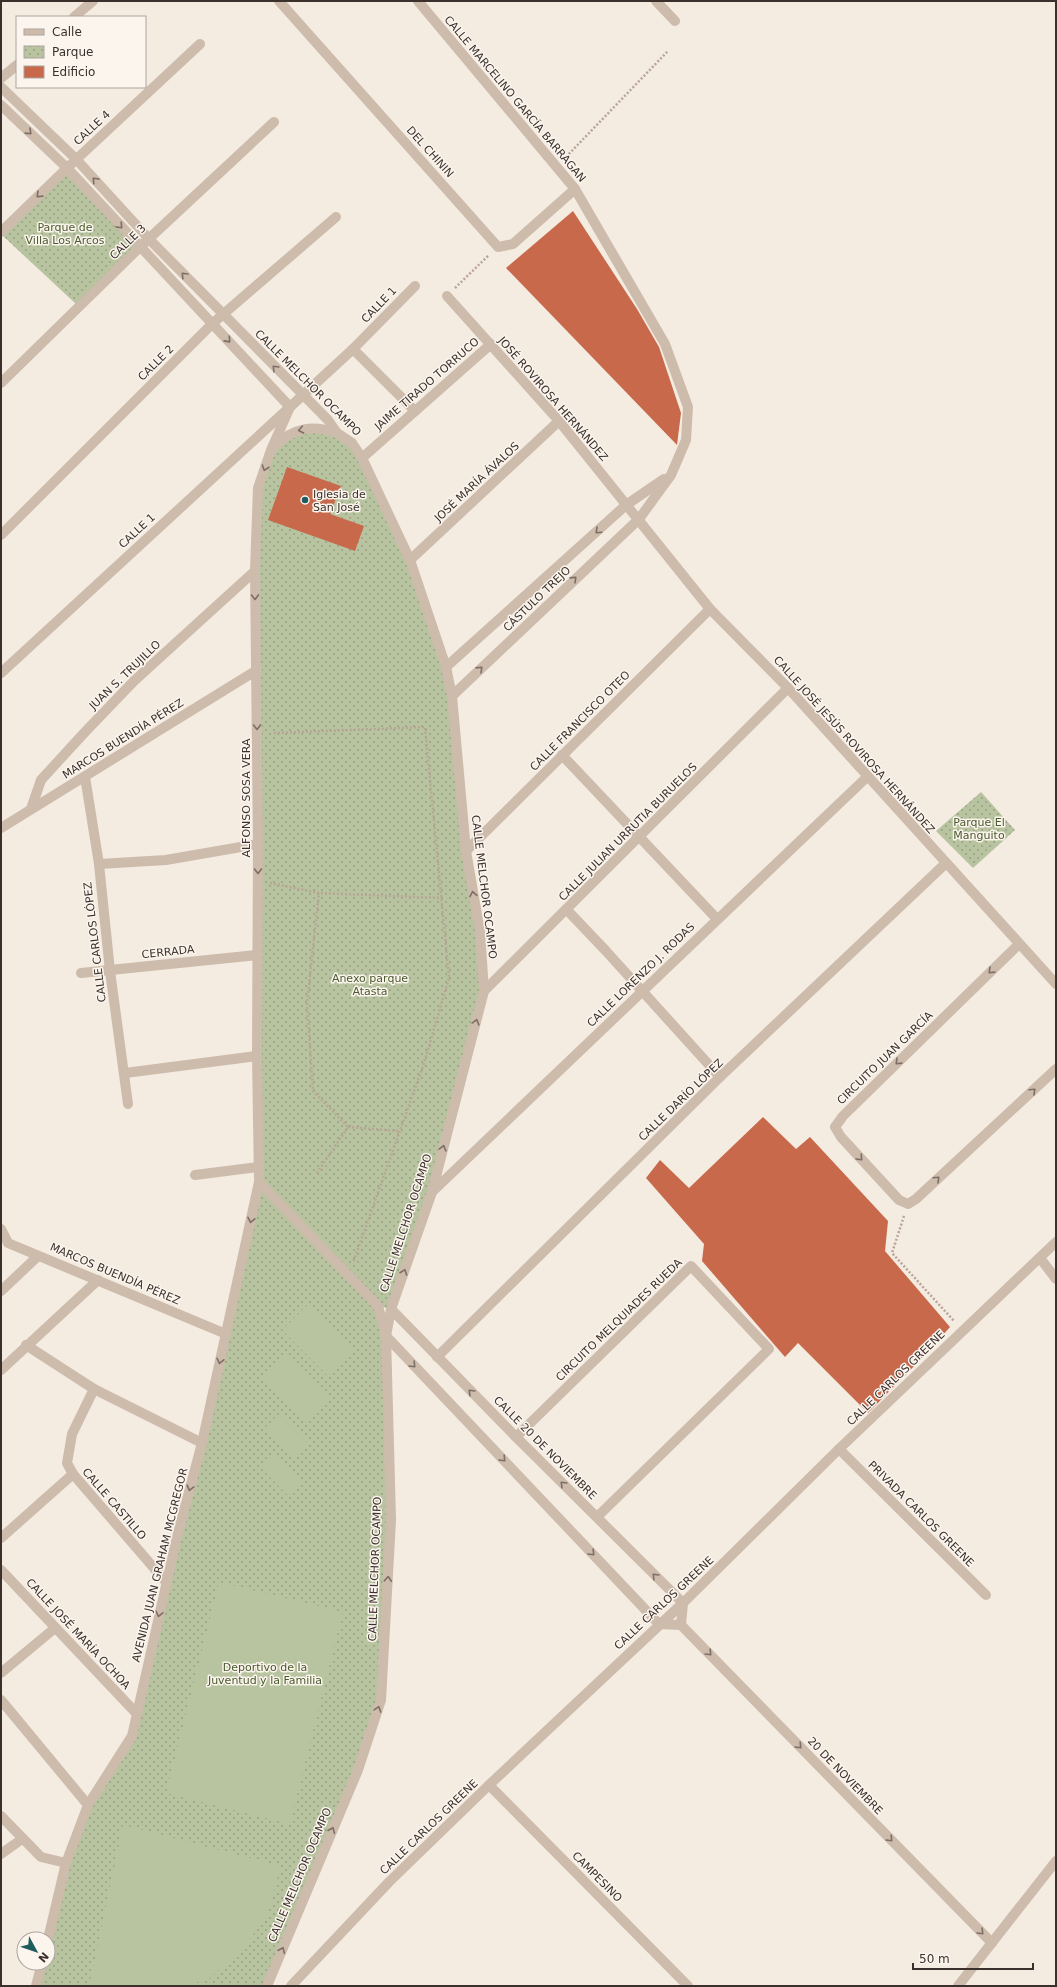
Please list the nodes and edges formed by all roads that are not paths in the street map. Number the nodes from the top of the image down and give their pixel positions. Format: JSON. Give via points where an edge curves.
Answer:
{"nodes":[{"id":1,"x":93,"y":1,"type":"edge"},
{"id":2,"x":279,"y":1,"type":"edge"},
{"id":3,"x":418,"y":1,"type":"edge"},
{"id":4,"x":656,"y":1,"type":"edge"},
{"id":5,"x":75,"y":16,"type":"edge"},
{"id":6,"x":674,"y":21,"type":"dead end"},
{"id":7,"x":200,"y":44,"type":"dead end"},
{"id":8,"x":16,"y":66,"type":"edge"},
{"id":9,"x":1,"y":78,"type":"edge"},
{"id":10,"x":1,"y":87,"type":"edge"},
{"id":11,"x":1,"y":105,"type":"edge"},
{"id":12,"x":274,"y":122,"type":"dead end"},
{"id":13,"x":76,"y":159,"type":"junction"},
{"id":14,"x":66,"y":168,"type":"junction"},
{"id":15,"x":575,"y":189,"type":"junction"},
{"id":16,"x":336,"y":217,"type":"dead end"},
{"id":17,"x":1,"y":232,"type":"edge"},
{"id":18,"x":149,"y":239,"type":"junction"},
{"id":19,"x":140,"y":248,"type":"junction"},
{"id":20,"x":415,"y":286,"type":"dead end"},
{"id":21,"x":447,"y":296,"type":"road end"},
{"id":22,"x":223,"y":314,"type":"junction"},
{"id":23,"x":213,"y":323,"type":"junction"},
{"id":24,"x":490,"y":344,"type":"junction"},
{"id":25,"x":353,"y":349,"type":"junction"},
{"id":26,"x":1,"y":383,"type":"edge"},
{"id":27,"x":303,"y":395,"type":"junction"},
{"id":28,"x":290,"y":407,"type":"junction"},
{"id":29,"x":416,"y":411,"type":"junction"},
{"id":30,"x":560,"y":421,"type":"junction"},
{"id":31,"x":337,"y":433,"type":"junction"},
{"id":32,"x":271,"y":450,"type":"junction"},
{"id":33,"x":362,"y":458,"type":"junction"},
{"id":34,"x":671,"y":475,"type":"junction"},
{"id":35,"x":626,"y":505,"type":"junction"},
{"id":36,"x":639,"y":519,"type":"junction"},
{"id":37,"x":1,"y":535,"type":"edge"},
{"id":38,"x":410,"y":560,"type":"junction"},
{"id":39,"x":255,"y":571,"type":"junction"},
{"id":40,"x":710,"y":609,"type":"junction"},
{"id":41,"x":446,"y":666,"type":"junction"},
{"id":42,"x":256,"y":670,"type":"junction"},
{"id":43,"x":1,"y":673,"type":"edge"},
{"id":44,"x":788,"y":688,"type":"junction"},
{"id":45,"x":452,"y":696,"type":"junction"},
{"id":46,"x":562,"y":755,"type":"junction"},
{"id":47,"x":85,"y":777,"type":"junction"},
{"id":48,"x":867,"y":777,"type":"junction"},
{"id":49,"x":31,"y":809,"type":"junction"},
{"id":50,"x":2,"y":826,"type":"edge"},
{"id":51,"x":640,"y":837,"type":"junction"},
{"id":52,"x":258,"y":844,"type":"junction"},
{"id":53,"x":466,"y":851,"type":"junction"},
{"id":54,"x":99,"y":864,"type":"junction"},
{"id":55,"x":945,"y":864,"type":"junction"},
{"id":56,"x":567,"y":910,"type":"junction"},
{"id":57,"x":717,"y":919,"type":"junction"},
{"id":58,"x":1019,"y":944,"type":"junction"},
{"id":59,"x":257,"y":955,"type":"junction"},
{"id":60,"x":110,"y":970,"type":"junction"},
{"id":61,"x":81,"y":973,"type":"dead end"},
{"id":62,"x":1056,"y":984,"type":"edge"},
{"id":63,"x":484,"y":991,"type":"junction"},
{"id":64,"x":642,"y":991,"type":"junction"},
{"id":65,"x":257,"y":1056,"type":"junction"},
{"id":66,"x":1056,"y":1069,"type":"edge"},
{"id":67,"x":125,"y":1073,"type":"junction"},
{"id":68,"x":720,"y":1077,"type":"junction"},
{"id":69,"x":128,"y":1104,"type":"dead end"},
{"id":70,"x":258,"y":1167,"type":"junction"},
{"id":71,"x":194,"y":1175,"type":"dead end"},
{"id":72,"x":259,"y":1182,"type":"junction"},
{"id":73,"x":432,"y":1192,"type":"junction"},
{"id":74,"x":1,"y":1229,"type":"edge"},
{"id":75,"x":4,"y":1242,"type":"edge"},
{"id":76,"x":1056,"y":1242,"type":"edge"},
{"id":77,"x":38,"y":1256,"type":"junction"},
{"id":78,"x":1040,"y":1258,"type":"junction"},
{"id":79,"x":1056,"y":1279,"type":"edge"},
{"id":80,"x":98,"y":1280,"type":"junction"},
{"id":81,"x":1,"y":1291,"type":"edge"},
{"id":82,"x":378,"y":1306,"type":"junction"},
{"id":83,"x":391,"y":1309,"type":"junction"},
{"id":84,"x":226,"y":1334,"type":"junction"},
{"id":85,"x":386,"y":1336,"type":"junction"},
{"id":86,"x":26,"y":1345,"type":"junction"},
{"id":87,"x":437,"y":1357,"type":"junction"},
{"id":88,"x":1,"y":1370,"type":"edge"},
{"id":89,"x":94,"y":1389,"type":"junction"},
{"id":90,"x":516,"y":1437,"type":"junction"},
{"id":91,"x":202,"y":1443,"type":"junction"},
{"id":92,"x":839,"y":1450,"type":"junction"},
{"id":93,"x":73,"y":1474,"type":"junction"},
{"id":94,"x":597,"y":1517,"type":"junction"},
{"id":95,"x":1,"y":1538,"type":"edge"},
{"id":96,"x":1,"y":1570,"type":"edge"},
{"id":97,"x":166,"y":1582,"type":"junction"},
{"id":98,"x":986,"y":1595,"type":"dead end"},
{"id":99,"x":683,"y":1603,"type":"junction"},
{"id":100,"x":659,"y":1624,"type":"junction"},
{"id":101,"x":681,"y":1625,"type":"junction"},
{"id":102,"x":55,"y":1628,"type":"junction"},
{"id":103,"x":1,"y":1673,"type":"edge"},
{"id":104,"x":1,"y":1700,"type":"edge"},
{"id":105,"x":137,"y":1714,"type":"junction"},
{"id":106,"x":489,"y":1785,"type":"junction"},
{"id":107,"x":88,"y":1805,"type":"junction"},
{"id":108,"x":1,"y":1816,"type":"edge"},
{"id":109,"x":22,"y":1839,"type":"junction"},
{"id":110,"x":1,"y":1854,"type":"edge"},
{"id":111,"x":1056,"y":1861,"type":"edge"},
{"id":112,"x":66,"y":1863,"type":"junction"},
{"id":113,"x":50,"y":1931,"type":"edge"},
{"id":114,"x":992,"y":1943,"type":"junction"},
{"id":115,"x":40,"y":1971,"type":"edge"},
{"id":116,"x":36,"y":1986,"type":"edge"},
{"id":117,"x":267,"y":1986,"type":"edge"},
{"id":118,"x":292,"y":1986,"type":"edge"},
{"id":119,"x":688,"y":1986,"type":"edge"},
{"id":120,"x":958,"y":1986,"type":"edge"}],
"edges":[{"from":1,"to":5,"type":"street"},
{"from":2,"to":15,"type":"street","name":"DEL CHININ","via":[[498,246],[513,244]]},
{"from":3,"to":15,"type":"street","name":"CALLE MARCELINO GARCÍA BARRAGAN"},
{"from":4,"to":6,"type":"street"},
{"from":7,"to":13,"type":"street","name":"CALLE 4"},
{"from":8,"to":9,"type":"street"},
{"from":10,"to":13,"type":"street","name":"CALLE MELCHOR OCAMPO"},
{"from":11,"to":14,"type":"street","one_way":true},
{"from":12,"to":18,"type":"street","name":"CALLE 3"},
{"from":13,"to":14,"type":"street","name":"CALLE 4"},
{"from":18,"to":13,"type":"street","name":"CALLE MELCHOR OCAMPO","one_way":true},
{"from":14,"to":17,"type":"street","name":"CALLE 4","one_way":true},
{"from":14,"to":19,"type":"street","one_way":true},
{"from":15,"to":34,"type":"street","name":"CALLE MARCELINO GARCÍA BARRAGAN","via":[[665,344],[688,407],[686,440]]},
{"from":16,"to":22,"type":"street","name":"CALLE 2"},
{"from":18,"to":19,"type":"street","name":"CALLE 3"},
{"from":22,"to":18,"type":"street","name":"CALLE MELCHOR OCAMPO","one_way":true},
{"from":19,"to":23,"type":"street"},
{"from":19,"to":26,"type":"street","name":"CALLE 3"},
{"from":20,"to":25,"type":"street","name":"CALLE 1"},
{"from":21,"to":24,"type":"street","name":"JOSÉ ROVIROSA HERNÁNDEZ"},
{"from":22,"to":23,"type":"street","name":"CALLE 2"},
{"from":27,"to":22,"type":"street","name":"CALLE MELCHOR OCAMPO","one_way":true},
{"from":23,"to":28,"type":"street","one_way":true},
{"from":23,"to":37,"type":"street","name":"CALLE 2"},
{"from":24,"to":29,"type":"street","name":"JAIME TIRADO TORRUCO"},
{"from":24,"to":30,"type":"street","name":"JOSÉ ROVIROSA HERNÁNDEZ"},
{"from":25,"to":27,"type":"street","name":"CALLE 1"},
{"from":25,"to":29,"type":"street"},
{"from":27,"to":28,"type":"street","name":"CALLE 1"},
{"from":27,"to":31,"type":"street","name":"CALLE MELCHOR OCAMPO"},
{"from":28,"to":32,"type":"street","name":"ALFONSO SOSA VERA"},
{"from":28,"to":43,"type":"street","name":"CALLE 1"},
{"from":29,"to":33,"type":"street","name":"JAIME TIRADO TORRUCO"},
{"from":30,"to":35,"type":"street","name":"JOSÉ ROVIROSA HERNÁNDEZ"},
{"from":30,"to":38,"type":"street","name":"JOSÉ MARÍA ÁVALOS"},
{"from":31,"to":32,"type":"street","one_way":true,"via":[[323,428],[300,430],[285,437]]},
{"from":31,"to":33,"type":"street","name":"CALLE MELCHOR OCAMPO","via":[[352,443]]},
{"from":32,"to":39,"type":"street","name":"ALFONSO SOSA VERA","one_way":true,"via":[[258,488]]},
{"from":33,"to":38,"type":"street","name":"CALLE MELCHOR OCAMPO"},
{"from":34,"to":35,"type":"street"},
{"from":34,"to":36,"type":"street","name":"CALLE MARCELINO GARCÍA BARRAGAN"},
{"from":35,"to":36,"type":"street","name":"JOSÉ ROVIROSA HERNÁNDEZ"},
{"from":35,"to":41,"type":"street","name":"CÁSTULO TREJO","one_way":true},
{"from":36,"to":40,"type":"street","name":"CALLE JOSÉ JESÚS ROVIROSA HERNÁNDEZ"},
{"from":45,"to":36,"type":"street","name":"CÁSTULO TREJO","one_way":true},
{"from":38,"to":41,"type":"street","name":"CALLE MELCHOR OCAMPO"},
{"from":39,"to":42,"type":"street","name":"ALFONSO SOSA VERA","one_way":true},
{"from":39,"to":49,"type":"street","name":"JUAN S. TRUJILLO","via":[[145,671],[84,732],[41,780]]},
{"from":40,"to":44,"type":"street","name":"CALLE JOSÉ JESÚS ROVIROSA HERNÁNDEZ"},
{"from":40,"to":46,"type":"street","name":"CALLE FRANCISCO OTEO"},
{"from":41,"to":45,"type":"street","name":"CALLE MELCHOR OCAMPO"},
{"from":42,"to":47,"type":"street","name":"MARCOS BUENDÍA PÉREZ"},
{"from":42,"to":52,"type":"street","name":"ALFONSO SOSA VERA","one_way":true},
{"from":44,"to":48,"type":"street","name":"CALLE JOSÉ JESÚS ROVIROSA HERNÁNDEZ"},
{"from":44,"to":51,"type":"street","name":"CALLE JULIAN URRUTIA BURUELOS"},
{"from":45,"to":53,"type":"street","name":"CALLE MELCHOR OCAMPO"},
{"from":46,"to":51,"type":"street"},
{"from":46,"to":53,"type":"street","name":"CALLE FRANCISCO OTEO"},
{"from":47,"to":49,"type":"street","name":"MARCOS BUENDÍA PÉREZ"},
{"from":47,"to":54,"type":"street","name":"CALLE CARLOS LÓPEZ"},
{"from":48,"to":55,"type":"street","name":"CALLE JOSÉ JESÚS ROVIROSA HERNÁNDEZ"},
{"from":48,"to":57,"type":"street","name":"CALLE LORENZO J. RODAS"},
{"from":49,"to":50,"type":"street","name":"MARCOS BUENDÍA PÉREZ"},
{"from":51,"to":56,"type":"street","name":"CALLE JULIAN URRUTIA BURUELOS"},
{"from":51,"to":57,"type":"street"},
{"from":52,"to":54,"type":"street","via":[[166,860]]},
{"from":52,"to":59,"type":"street","name":"ALFONSO SOSA VERA","one_way":true},
{"from":63,"to":53,"type":"street","name":"CALLE MELCHOR OCAMPO","one_way":true,"via":[[480,932]]},
{"from":54,"to":60,"type":"street","name":"CALLE CARLOS LÓPEZ"},
{"from":55,"to":58,"type":"street","name":"CALLE JOSÉ JESÚS ROVIROSA HERNÁNDEZ"},
{"from":55,"to":68,"type":"street","name":"CALLE DARÍO LÓPEZ"},
{"from":56,"to":63,"type":"street","name":"CALLE JULIAN URRUTIA BURUELOS"},
{"from":56,"to":64,"type":"street"},
{"from":57,"to":64,"type":"street","name":"CALLE LORENZO J. RODAS"},
{"from":58,"to":62,"type":"street","name":"CALLE JOSÉ JESÚS ROVIROSA HERNÁNDEZ"},
{"from":58,"to":66,"type":"street","name":"CIRCUITO JUAN GARCÍA","one_way":true,"via":[[842,1116],[836,1128],[841,1137],[898,1200],[908,1204]]},
{"from":59,"to":60,"type":"street","name":"CERRADA"},
{"from":59,"to":65,"type":"street","name":"ALFONSO SOSA VERA"},
{"from":60,"to":61,"type":"street","name":"CERRADA"},
{"from":60,"to":67,"type":"street","name":"CALLE CARLOS LÓPEZ"},
{"from":73,"to":63,"type":"street","name":"CALLE MELCHOR OCAMPO","one_way":true},
{"from":64,"to":68,"type":"street"},
{"from":64,"to":73,"type":"street","name":"CALLE LORENZO J. RODAS"},
{"from":65,"to":67,"type":"street"},
{"from":65,"to":70,"type":"street","name":"ALFONSO SOSA VERA"},
{"from":67,"to":69,"type":"street","name":"CALLE CARLOS LÓPEZ"},
{"from":68,"to":87,"type":"street","name":"CALLE DARÍO LÓPEZ"},
{"from":70,"to":71,"type":"street"},
{"from":70,"to":72,"type":"street","name":"ALFONSO SOSA VERA"},
{"from":72,"to":82,"type":"street"},
{"from":72,"to":84,"type":"street","name":"AVENIDA JUAN GRAHAM MCGREGOR","one_way":true},
{"from":83,"to":73,"type":"street","name":"CALLE MELCHOR OCAMPO","one_way":true},
{"from":74,"to":75,"type":"street","name":"MARCOS BUENDÍA PÉREZ"},
{"from":75,"to":77,"type":"street","name":"MARCOS BUENDÍA PÉREZ"},
{"from":76,"to":78,"type":"street","name":"CALLE CARLOS GREENE"},
{"from":77,"to":80,"type":"street","name":"MARCOS BUENDÍA PÉREZ"},
{"from":77,"to":81,"type":"street"},
{"from":78,"to":79,"type":"street"},
{"from":78,"to":92,"type":"street","name":"CALLE CARLOS GREENE"},
{"from":80,"to":84,"type":"street","name":"MARCOS BUENDÍA PÉREZ"},
{"from":80,"to":86,"type":"street"},
{"from":82,"to":83,"type":"street"},
{"from":82,"to":85,"type":"street"},
{"from":83,"to":85,"type":"street","name":"CALLE MELCHOR OCAMPO"},
{"from":83,"to":87,"type":"street","name":"CALLE 20 DE NOVIEMBRE"},
{"from":84,"to":91,"type":"street","name":"AVENIDA JUAN GRAHAM MCGREGOR","one_way":true},
{"from":85,"to":100,"type":"street","one_way":true},
{"from":117,"to":85,"type":"street","name":"CALLE MELCHOR OCAMPO","one_way":true,"via":[[358,1770],[381,1700],[391,1520]]},
{"from":86,"to":88,"type":"street"},
{"from":86,"to":89,"type":"street"},
{"from":90,"to":87,"type":"street","name":"CALLE 20 DE NOVIEMBRE","one_way":true},
{"from":89,"to":91,"type":"street"},
{"from":89,"to":93,"type":"street","name":"CALLE CASTILLO","via":[[72,1434],[67,1463]]},
{"from":94,"to":90,"type":"street","name":"CALLE 20 DE NOVIEMBRE","one_way":true},
{"from":90,"to":94,"type":"street","name":"CIRCUITO MELQUIADES RUEDA","via":[[691,1266],[769,1349]]},
{"from":91,"to":97,"type":"street","name":"AVENIDA JUAN GRAHAM MCGREGOR","one_way":true},
{"from":92,"to":98,"type":"street","name":"PRIVADA CARLOS GREENE"},
{"from":92,"to":99,"type":"street","name":"CALLE CARLOS GREENE"},
{"from":93,"to":95,"type":"street"},
{"from":93,"to":97,"type":"street","name":"CALLE CASTILLO"},
{"from":99,"to":94,"type":"street","name":"CALLE 20 DE NOVIEMBRE","one_way":true},
{"from":96,"to":102,"type":"street","name":"CALLE JOSÉ MARÍA OCHOA"},
{"from":97,"to":105,"type":"street","name":"AVENIDA JUAN GRAHAM MCGREGOR","one_way":true},
{"from":99,"to":100,"type":"street","name":"CALLE CARLOS GREENE"},
{"from":99,"to":101,"type":"street"},
{"from":100,"to":101,"type":"street"},
{"from":100,"to":106,"type":"street","name":"CALLE CARLOS GREENE"},
{"from":101,"to":114,"type":"street","name":"20 DE NOVIEMBRE","one_way":true},
{"from":102,"to":103,"type":"street"},
{"from":102,"to":105,"type":"street","name":"CALLE JOSÉ MARÍA OCHOA"},
{"from":104,"to":107,"type":"street"},
{"from":105,"to":107,"type":"street","name":"AVENIDA JUAN GRAHAM MCGREGOR","via":[[132,1736]]},
{"from":106,"to":118,"type":"street","name":"CALLE CARLOS GREENE","via":[[389,1882]]},
{"from":106,"to":119,"type":"street","name":"CAMPESINO"},
{"from":107,"to":112,"type":"street","name":"AVENIDA JUAN GRAHAM MCGREGOR"},
{"from":108,"to":109,"type":"street"},
{"from":109,"to":110,"type":"street"},
{"from":109,"to":112,"type":"street","via":[[41,1857]]},
{"from":111,"to":114,"type":"street"},
{"from":112,"to":113,"type":"street","name":"AVENIDA JUAN GRAHAM MCGREGOR"},
{"from":114,"to":120,"type":"street"},
{"from":115,"to":116,"type":"street"}]}
